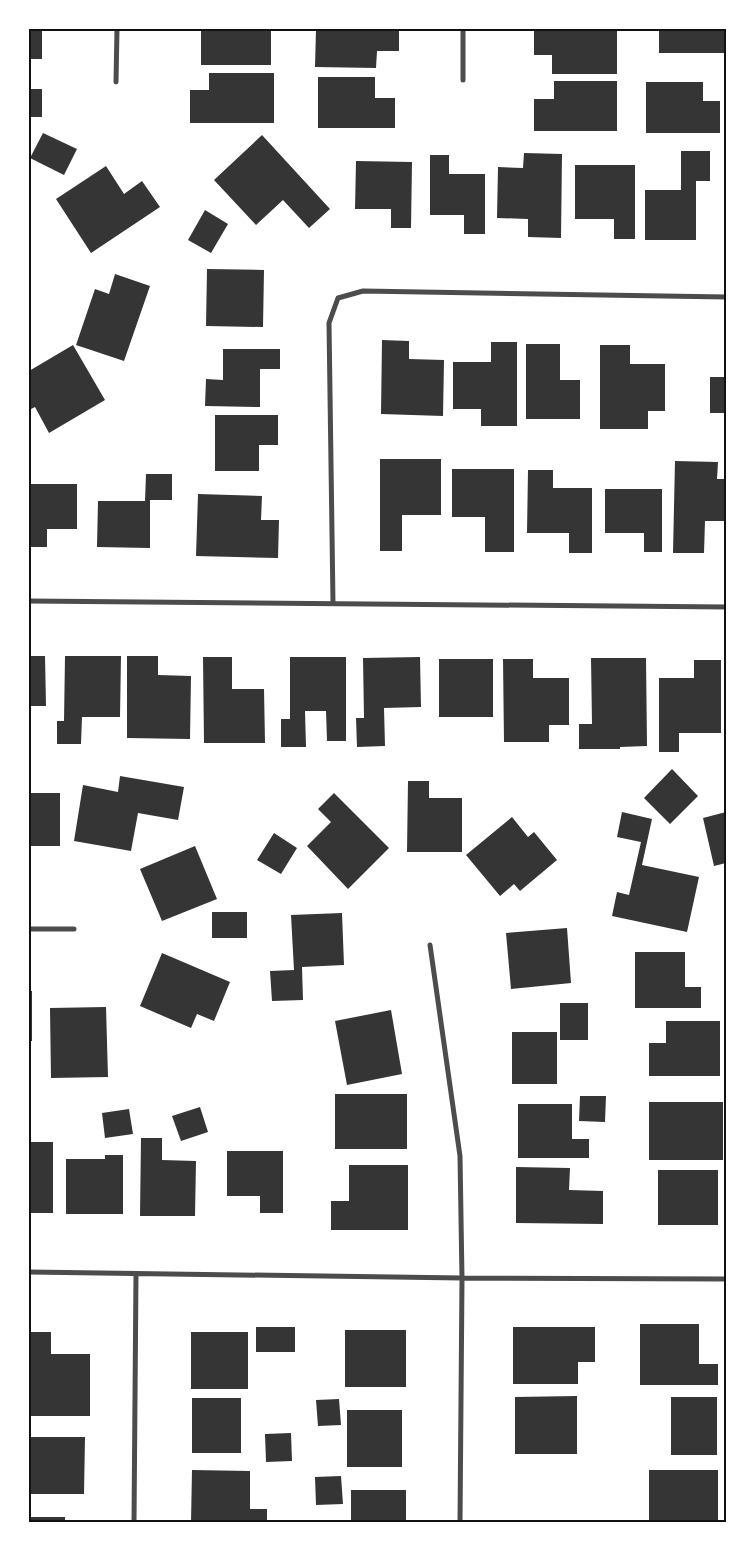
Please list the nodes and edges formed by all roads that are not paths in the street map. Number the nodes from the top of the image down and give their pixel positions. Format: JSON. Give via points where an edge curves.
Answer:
{"nodes":[{"id":1,"x":117,"y":29,"type":"edge"},
{"id":2,"x":463,"y":29,"type":"edge"},
{"id":3,"x":463,"y":80,"type":"dead end"},
{"id":4,"x":116,"y":82,"type":"dead end"},
{"id":5,"x":726,"y":297,"type":"edge"},
{"id":6,"x":29,"y":601,"type":"edge"},
{"id":7,"x":333,"y":603,"type":"junction"},
{"id":8,"x":726,"y":607,"type":"edge"},
{"id":9,"x":29,"y":929,"type":"edge"},
{"id":10,"x":74,"y":929,"type":"dead end"},
{"id":11,"x":430,"y":945,"type":"dead end"},
{"id":12,"x":29,"y":1272,"type":"edge"},
{"id":13,"x":136,"y":1274,"type":"junction"},
{"id":14,"x":462,"y":1278,"type":"junction"},
{"id":15,"x":726,"y":1279,"type":"edge"},
{"id":16,"x":134,"y":1522,"type":"edge"},
{"id":17,"x":460,"y":1522,"type":"edge"}],
"edges":[{"from":1,"to":4,"type":"street"},
{"from":2,"to":3,"type":"street"},
{"from":5,"to":7,"type":"street","via":[[362,291],[338,298],[329,323]]},
{"from":6,"to":7,"type":"street"},
{"from":7,"to":8,"type":"street"},
{"from":9,"to":10,"type":"street"},
{"from":11,"to":14,"type":"street","via":[[460,1156]]},
{"from":12,"to":13,"type":"street"},
{"from":13,"to":14,"type":"street"},
{"from":13,"to":16,"type":"street"},
{"from":14,"to":15,"type":"street"},
{"from":14,"to":17,"type":"street"}]}
